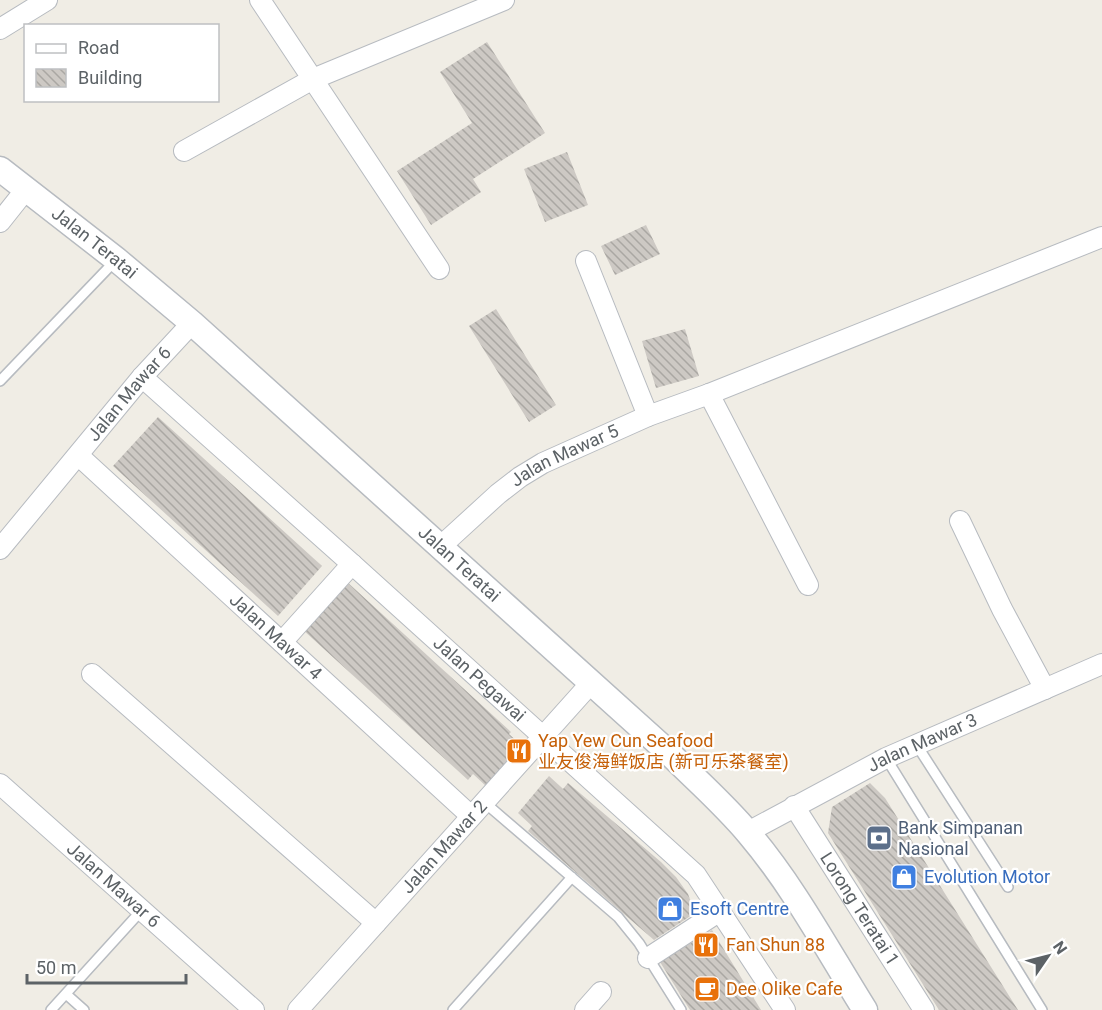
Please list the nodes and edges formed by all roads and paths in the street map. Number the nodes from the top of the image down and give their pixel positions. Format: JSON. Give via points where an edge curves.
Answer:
{"nodes":[{"id":1,"x":47,"y":0,"type":"edge"},
{"id":2,"x":260,"y":0,"type":"edge"},
{"id":3,"x":504,"y":0,"type":"edge"},
{"id":4,"x":0,"y":29,"type":"edge"},
{"id":5,"x":313,"y":79,"type":"junction"},
{"id":6,"x":184,"y":151,"type":"dead end"},
{"id":7,"x":0,"y":169,"type":"edge"},
{"id":8,"x":27,"y":188,"type":"junction"},
{"id":9,"x":0,"y":222,"type":"edge"},
{"id":10,"x":1102,"y":237,"type":"edge"},
{"id":11,"x":117,"y":260,"type":"junction"},
{"id":12,"x":586,"y":261,"type":"dead end"},
{"id":13,"x":439,"y":269,"type":"dead end"},
{"id":14,"x":192,"y":322,"type":"junction"},
{"id":15,"x":142,"y":377,"type":"junction"},
{"id":16,"x":0,"y":381,"type":"edge"},
{"id":17,"x":709,"y":394,"type":"junction"},
{"id":18,"x":648,"y":416,"type":"junction"},
{"id":19,"x":79,"y":456,"type":"junction"},
{"id":20,"x":960,"y":520,"type":"dead end"},
{"id":21,"x":440,"y":547,"type":"junction"},
{"id":22,"x":0,"y":549,"type":"edge"},
{"id":23,"x":352,"y":564,"type":"junction"},
{"id":24,"x":808,"y":585,"type":"dead end"},
{"id":25,"x":282,"y":642,"type":"junction"},
{"id":26,"x":1102,"y":664,"type":"edge"},
{"id":27,"x":92,"y":674,"type":"dead end"},
{"id":28,"x":591,"y":683,"type":"junction"},
{"id":29,"x":1045,"y":689,"type":"junction"},
{"id":30,"x":542,"y":737,"type":"junction"},
{"id":31,"x":916,"y":744,"type":"junction"},
{"id":32,"x":886,"y":758,"type":"junction"},
{"id":33,"x":0,"y":784,"type":"edge"},
{"id":34,"x":794,"y":806,"type":"junction"},
{"id":35,"x":478,"y":809,"type":"junction"},
{"id":36,"x":748,"y":832,"type":"junction"},
{"id":37,"x":572,"y":877,"type":"junction"},
{"id":38,"x":1008,"y":887,"type":"dead end"},
{"id":39,"x":141,"y":911,"type":"junction"},
{"id":40,"x":720,"y":911,"type":"junction"},
{"id":41,"x":376,"y":923,"type":"junction"},
{"id":42,"x":648,"y":958,"type":"junction"},
{"id":43,"x":601,"y":992,"type":"dead end"},
{"id":44,"x":66,"y":994,"type":"junction"},
{"id":45,"x":51,"y":1010,"type":"edge"},
{"id":46,"x":84,"y":1010,"type":"edge"},
{"id":47,"x":254,"y":1010,"type":"edge"},
{"id":48,"x":298,"y":1010,"type":"edge"},
{"id":49,"x":453,"y":1010,"type":"edge"},
{"id":50,"x":585,"y":1010,"type":"edge"},
{"id":51,"x":681,"y":1010,"type":"edge"},
{"id":52,"x":785,"y":1010,"type":"edge"},
{"id":53,"x":865,"y":1010,"type":"edge"},
{"id":54,"x":924,"y":1010,"type":"edge"},
{"id":55,"x":1042,"y":1010,"type":"edge"}],
"edges":[{"from":1,"to":4,"type":"street"},
{"from":2,"to":5,"type":"street"},
{"from":3,"to":5,"type":"street"},
{"from":5,"to":6,"type":"street"},
{"from":5,"to":13,"type":"street"},
{"from":7,"to":8,"type":"street","name":"Jalan Teratai"},
{"from":8,"to":9,"type":"street"},
{"from":8,"to":11,"type":"street","name":"Jalan Teratai"},
{"from":10,"to":17,"type":"street","name":"Jalan Mawar 5"},
{"from":11,"to":14,"type":"street","name":"Jalan Teratai"},
{"from":11,"to":16,"type":"lane"},
{"from":12,"to":18,"type":"street"},
{"from":14,"to":15,"type":"street","name":"Jalan Mawar 6"},
{"from":14,"to":21,"type":"street","name":"Jalan Teratai"},
{"from":15,"to":19,"type":"street","name":"Jalan Mawar 6"},
{"from":15,"to":23,"type":"street","name":"Jalan Pegawai"},
{"from":17,"to":18,"type":"street","name":"Jalan Mawar 5"},
{"from":17,"to":24,"type":"street"},
{"from":18,"to":21,"type":"street","name":"Jalan Mawar 5","via":[[520,477]]},
{"from":19,"to":22,"type":"street","name":"Jalan Mawar 6"},
{"from":19,"to":25,"type":"street","name":"Jalan Mawar 4"},
{"from":20,"to":29,"type":"street"},
{"from":21,"to":28,"type":"street","name":"Jalan Teratai"},
{"from":23,"to":25,"type":"street"},
{"from":23,"to":30,"type":"street","name":"Jalan Pegawai"},
{"from":25,"to":35,"type":"street","name":"Jalan Mawar 4"},
{"from":26,"to":29,"type":"street","name":"Jalan Mawar 3"},
{"from":27,"to":41,"type":"street"},
{"from":28,"to":30,"type":"street","name":"Jalan Mawar 2"},
{"from":28,"to":36,"type":"street","name":"Jalan Teratai"},
{"from":29,"to":31,"type":"street","name":"Jalan Mawar 3"},
{"from":30,"to":35,"type":"street","name":"Jalan Mawar 2"},
{"from":30,"to":40,"type":"street","name":"Jalan Pegawai","via":[[696,876]]},
{"from":31,"to":32,"type":"street","name":"Jalan Mawar 3"},
{"from":31,"to":38,"type":"lane"},
{"from":32,"to":34,"type":"street","name":"Jalan Mawar 3"},
{"from":32,"to":55,"type":"lane"},
{"from":33,"to":39,"type":"street","name":"Jalan Mawar 6"},
{"from":34,"to":36,"type":"street","name":"Jalan Mawar 3"},
{"from":34,"to":54,"type":"street","name":"Lorong Teratai 1"},
{"from":35,"to":37,"type":"lane"},
{"from":35,"to":41,"type":"street","name":"Jalan Mawar 2"},
{"from":36,"to":53,"type":"street","name":"Jalan Teratai","via":[[776,869]]},
{"from":37,"to":42,"type":"lane","via":[[618,917]]},
{"from":37,"to":49,"type":"lane"},
{"from":39,"to":44,"type":"lane"},
{"from":39,"to":47,"type":"street","name":"Jalan Mawar 6"},
{"from":40,"to":42,"type":"street"},
{"from":40,"to":52,"type":"street","name":"Jalan Pegawai"},
{"from":41,"to":48,"type":"street","name":"Jalan Mawar 2"},
{"from":42,"to":51,"type":"lane"},
{"from":43,"to":50,"type":"street"},
{"from":44,"to":45,"type":"lane"},
{"from":44,"to":46,"type":"lane"}]}
